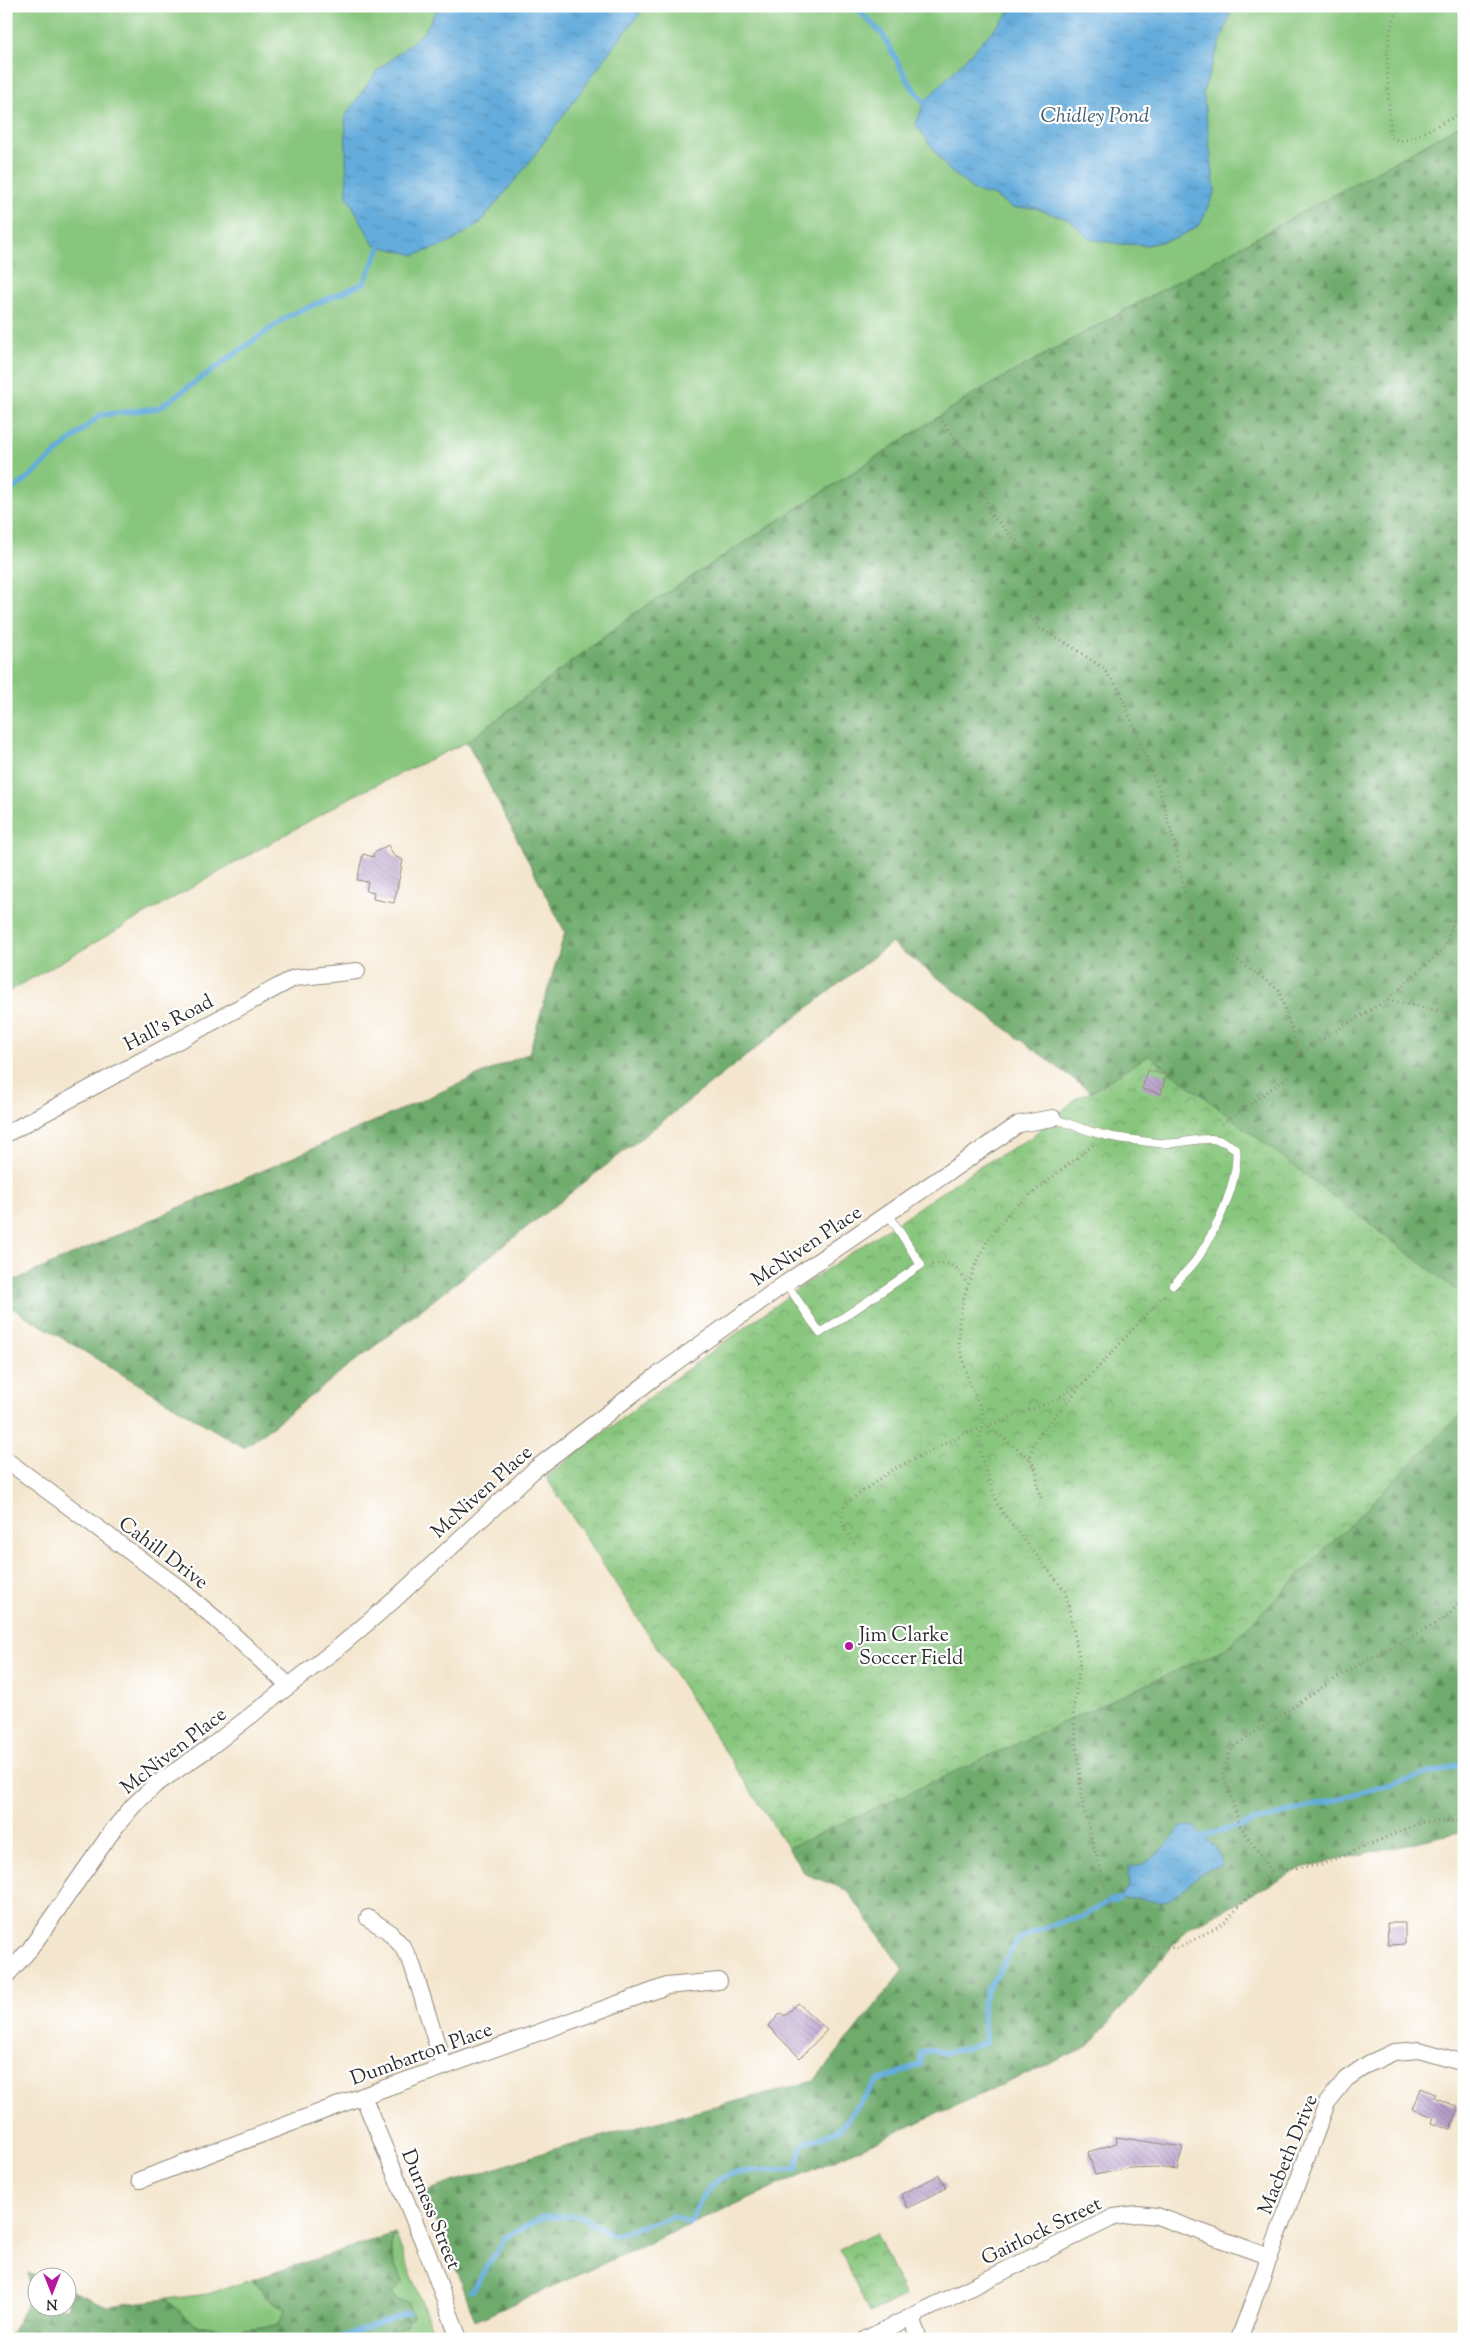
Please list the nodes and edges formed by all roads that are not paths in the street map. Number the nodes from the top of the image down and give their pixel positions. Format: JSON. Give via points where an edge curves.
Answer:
{"nodes":[{"id":1,"x":357,"y":971,"type":"dead end"},
{"id":2,"x":1053,"y":1118,"type":"joint"},
{"id":3,"x":6,"y":1134,"type":"edge"},
{"id":4,"x":889,"y":1215,"type":"junction"},
{"id":5,"x":786,"y":1283,"type":"junction"},
{"id":6,"x":1173,"y":1285,"type":"road end"},
{"id":7,"x":6,"y":1460,"type":"edge"},
{"id":8,"x":290,"y":1686,"type":"junction"},
{"id":9,"x":368,"y":1918,"type":"dead end"},
{"id":10,"x":6,"y":1976,"type":"edge"},
{"id":11,"x":719,"y":1981,"type":"dead end"},
{"id":12,"x":1464,"y":2063,"type":"edge"},
{"id":13,"x":444,"y":2066,"type":"junction"},
{"id":14,"x":363,"y":2096,"type":"junction"},
{"id":15,"x":140,"y":2180,"type":"dead end"},
{"id":16,"x":1270,"y":2257,"type":"junction"},
{"id":17,"x":911,"y":2318,"type":"junction"},
{"id":18,"x":459,"y":2339,"type":"edge"},
{"id":19,"x":866,"y":2339,"type":"edge"},
{"id":20,"x":919,"y":2339,"type":"edge"},
{"id":21,"x":1239,"y":2339,"type":"edge"}],
"edges":[{"from":1,"to":3,"type":"street","name":"Hall's Road","via":[[294,978]]},
{"from":2,"to":4,"type":"street","name":"McNiven Place","via":[[1019,1124]]},
{"from":2,"to":6,"type":"lane","via":[[1105,1135],[1161,1144],[1217,1139],[1236,1149],[1236,1171],[1222,1209],[1198,1258]]},
{"from":4,"to":5,"type":"street","name":"McNiven Place"},
{"from":4,"to":5,"type":"lane","via":[[921,1265],[820,1333]]},
{"from":5,"to":8,"type":"street","name":"McNiven Place","via":[[655,1377],[534,1470],[393,1601]]},
{"from":7,"to":8,"type":"street","name":"Cahill Drive","via":[[179,1588]]},
{"from":8,"to":10,"type":"street","name":"McNiven Place","via":[[155,1785],[133,1806],[93,1856],[30,1949]]},
{"from":9,"to":13,"type":"street","via":[[388,1931],[412,1964]]},
{"from":11,"to":13,"type":"street","name":"Dumbarton Place","via":[[667,1986]]},
{"from":12,"to":16,"type":"street","name":"Macbeth Drive","via":[[1419,2050],[1394,2052],[1346,2079],[1327,2103]]},
{"from":13,"to":14,"type":"street","name":"Dumbarton Place"},
{"from":14,"to":15,"type":"street","name":"Dumbarton Place"},
{"from":14,"to":18,"type":"street","name":"Durness Street"},
{"from":16,"to":17,"type":"street","name":"Gairlock Street","via":[[1158,2216],[1114,2217]]},
{"from":16,"to":21,"type":"street","name":"Macbeth Drive"},
{"from":17,"to":19,"type":"street","name":"Gairlock Street"},
{"from":17,"to":20,"type":"street"}]}
